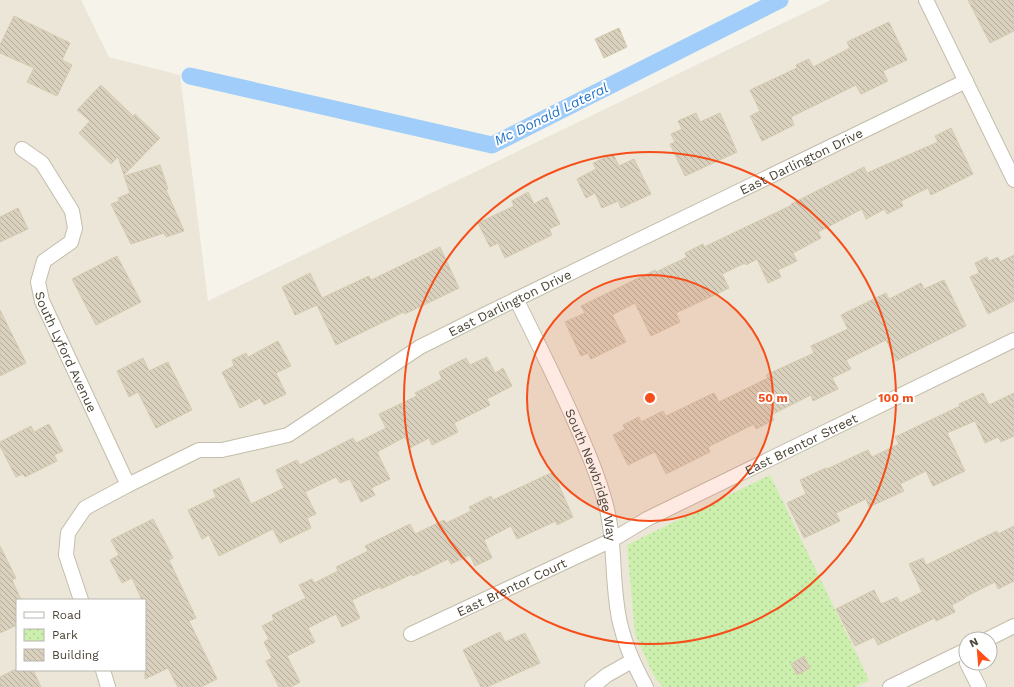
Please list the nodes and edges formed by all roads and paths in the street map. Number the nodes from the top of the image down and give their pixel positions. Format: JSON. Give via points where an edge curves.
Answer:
{"nodes":[{"id":1,"x":926,"y":0,"type":"edge"},
{"id":2,"x":966,"y":81,"type":"junction"},
{"id":3,"x":22,"y":149,"type":"dead end"},
{"id":4,"x":1014,"y":180,"type":"edge"},
{"id":5,"x":516,"y":299,"type":"junction"},
{"id":6,"x":1014,"y":340,"type":"edge"},
{"id":7,"x":128,"y":485,"type":"junction"},
{"id":8,"x":612,"y":540,"type":"junction"},
{"id":9,"x":81,"y":599,"type":"edge"},
{"id":10,"x":1014,"y":626,"type":"edge"},
{"id":11,"x":411,"y":634,"type":"dead end"},
{"id":12,"x":998,"y":634,"type":"edge"},
{"id":13,"x":958,"y":659,"type":"edge"},
{"id":14,"x":632,"y":661,"type":"junction"},
{"id":15,"x":103,"y":671,"type":"edge"},
{"id":16,"x":972,"y":671,"type":"edge"},
{"id":17,"x":108,"y":687,"type":"edge"},
{"id":18,"x":592,"y":687,"type":"edge"},
{"id":19,"x":646,"y":687,"type":"edge"},
{"id":20,"x":890,"y":687,"type":"edge"},
{"id":21,"x":979,"y":687,"type":"edge"}],
"edges":[{"from":1,"to":2,"type":"street"},
{"from":2,"to":4,"type":"street"},
{"from":2,"to":5,"type":"street","name":"East Darlington Drive"},
{"from":3,"to":7,"type":"street","name":"South Lyford Avenue","via":[[42,163],[72,211],[75,228],[71,242],[44,261],[38,282],[42,301]]},
{"from":5,"to":7,"type":"street","name":"East Darlington Drive","via":[[420,347],[288,435],[222,450],[199,450]]},
{"from":5,"to":8,"type":"street","name":"South Newbridge Way","via":[[554,374],[596,471]]},
{"from":6,"to":8,"type":"street","name":"East Brentor Street","via":[[647,519]]},
{"from":7,"to":9,"type":"street","name":"East Darlington Drive","via":[[85,508],[68,533],[66,556]]},
{"from":8,"to":11,"type":"street","name":"East Brentor Court"},
{"from":8,"to":14,"type":"street","name":"South Newbridge Way","via":[[620,623]]},
{"from":10,"to":12,"type":"street"},
{"from":13,"to":20,"type":"street"},
{"from":14,"to":18,"type":"street"},
{"from":14,"to":19,"type":"street","name":"South Newbridge Way"},
{"from":15,"to":17,"type":"street"},
{"from":16,"to":21,"type":"street"}]}
